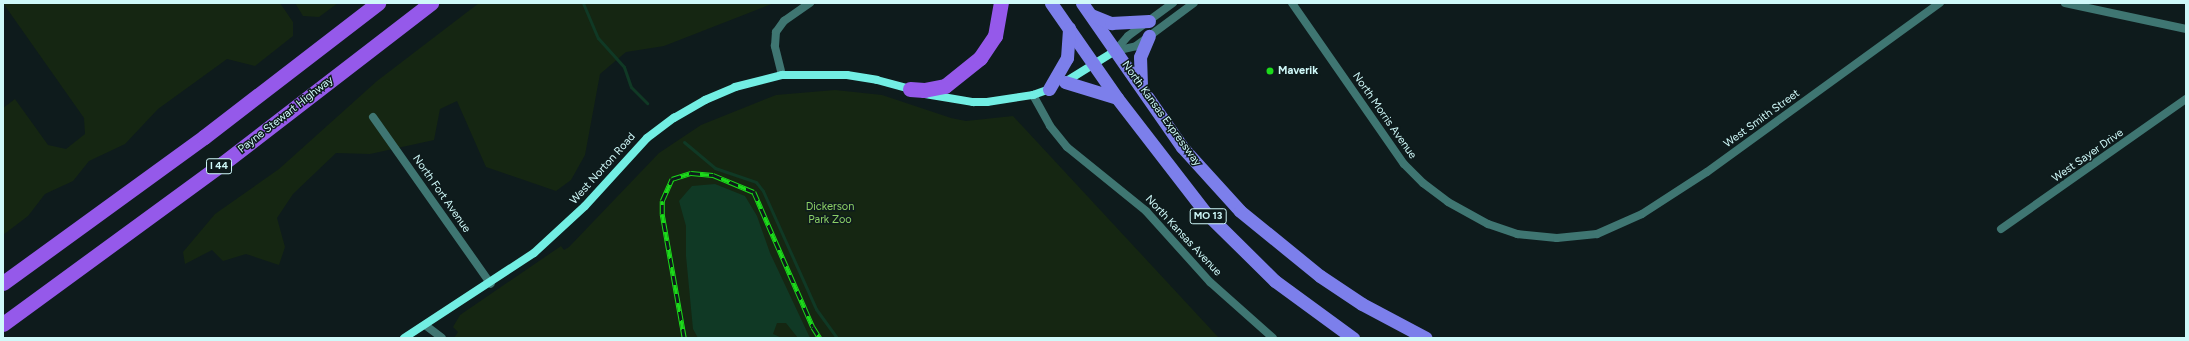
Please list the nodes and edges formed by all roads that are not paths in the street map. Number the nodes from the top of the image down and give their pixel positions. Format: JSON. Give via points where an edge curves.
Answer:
{"nodes":[{"id":1,"x":378,"y":3,"type":"edge"},
{"id":2,"x":431,"y":3,"type":"edge"},
{"id":3,"x":810,"y":3,"type":"edge"},
{"id":4,"x":1001,"y":3,"type":"edge"},
{"id":5,"x":1051,"y":3,"type":"edge"},
{"id":6,"x":1082,"y":3,"type":"edge"},
{"id":7,"x":1172,"y":3,"type":"edge"},
{"id":8,"x":1194,"y":3,"type":"edge"},
{"id":9,"x":1292,"y":3,"type":"edge"},
{"id":10,"x":1940,"y":3,"type":"edge"},
{"id":11,"x":2065,"y":3,"type":"edge"},
{"id":12,"x":1929,"y":6,"type":"edge"},
{"id":13,"x":1091,"y":15,"type":"junction"},
{"id":14,"x":1149,"y":20,"type":"junction"},
{"id":15,"x":1069,"y":28,"type":"junction"},
{"id":16,"x":2186,"y":30,"type":"edge"},
{"id":17,"x":1149,"y":36,"type":"junction"},
{"id":18,"x":1115,"y":51,"type":"junction"},
{"id":19,"x":1094,"y":66,"type":"junction"},
{"id":20,"x":782,"y":75,"type":"junction"},
{"id":21,"x":1065,"y":82,"type":"junction"},
{"id":22,"x":910,"y":89,"type":"junction"},
{"id":23,"x":1049,"y":89,"type":"junction"},
{"id":24,"x":1142,"y":89,"type":"junction"},
{"id":25,"x":1034,"y":95,"type":"junction"},
{"id":26,"x":1117,"y":98,"type":"junction"},
{"id":27,"x":2186,"y":99,"type":"edge"},
{"id":28,"x":374,"y":117,"type":"dead end"},
{"id":29,"x":2001,"y":229,"type":"dead end"},
{"id":30,"x":1597,"y":234,"type":"joint"},
{"id":31,"x":3,"y":283,"type":"edge"},
{"id":32,"x":491,"y":284,"type":"junction"},
{"id":33,"x":3,"y":324,"type":"edge"},
{"id":34,"x":425,"y":325,"type":"junction"},
{"id":35,"x":404,"y":338,"type":"edge"},
{"id":36,"x":442,"y":338,"type":"edge"},
{"id":37,"x":1273,"y":338,"type":"edge"},
{"id":38,"x":1352,"y":338,"type":"edge"},
{"id":39,"x":1426,"y":338,"type":"edge"}],
"edges":[{"from":1,"to":31,"type":"highway","via":[[204,137]]},
{"from":2,"to":33,"type":"highway","name":"Payne Stewart Highway","number":"I 44","via":[[222,164]]},
{"from":3,"to":20,"type":"street","via":[[784,22],[776,32],[775,46]]},
{"from":4,"to":22,"type":"highway","via":[[995,36],[980,58],[945,86],[924,90]]},
{"from":5,"to":15,"type":"highway","number":"MO 13"},
{"from":6,"to":13,"type":"highway","name":"North Kansas Expressway","number":"MO 13"},
{"from":7,"to":14,"type":"street","name":"West Norton Road"},
{"from":8,"to":17,"type":"street","name":"West Norton Road"},
{"from":9,"to":30,"type":"street","name":"North Morris Avenue","via":[[1404,164],[1435,193],[1474,218],[1518,234],[1558,238]]},
{"from":10,"to":12,"type":"street","name":"West Smith Street"},
{"from":11,"to":16,"type":"street"},
{"from":12,"to":30,"type":"street","name":"West Smith Street","via":[[1678,192],[1642,214]]},
{"from":13,"to":14,"type":"highway","via":[[1111,23]]},
{"from":13,"to":18,"type":"highway","name":"North Kansas Expressway","number":"MO 13"},
{"from":14,"to":18,"type":"street","name":"West Norton Road","via":[[1128,36]]},
{"from":15,"to":19,"type":"highway","number":"MO 13"},
{"from":15,"to":23,"type":"highway","via":[[1067,58]]},
{"from":17,"to":18,"type":"street","name":"West Norton Road","via":[[1136,46]]},
{"from":17,"to":24,"type":"highway","via":[[1140,58]]},
{"from":18,"to":19,"type":"main road","name":"West Norton Road"},
{"from":18,"to":24,"type":"highway","name":"North Kansas Expressway","number":"MO 13"},
{"from":19,"to":21,"type":"main road","name":"West Norton Road"},
{"from":19,"to":26,"type":"highway","number":"MO 13"},
{"from":20,"to":22,"type":"main road","name":"West Norton Road","via":[[847,75]]},
{"from":20,"to":32,"type":"main road","name":"West Norton Road","via":[[721,93],[669,121],[635,149],[585,206],[552,238]]},
{"from":21,"to":23,"type":"main road","name":"West Norton Road"},
{"from":21,"to":26,"type":"highway"},
{"from":22,"to":25,"type":"main road","name":"West Norton Road","via":[[973,102]]},
{"from":23,"to":25,"type":"main road","name":"West Norton Road"},
{"from":24,"to":39,"type":"highway","name":"North Kansas Expressway","number":"MO 13","via":[[1182,147],[1225,196],[1259,228],[1341,290]]},
{"from":25,"to":37,"type":"street","name":"North Kansas Avenue","via":[[1050,126],[1068,147],[1146,211],[1210,282]]},
{"from":26,"to":38,"type":"highway","number":"MO 13","via":[[1177,178],[1219,228],[1280,285]]},
{"from":27,"to":29,"type":"street","name":"West Sayer Drive"},
{"from":28,"to":32,"type":"street","name":"North Fort Avenue"},
{"from":32,"to":34,"type":"main road","name":"West Norton Road"},
{"from":34,"to":35,"type":"main road","name":"West Norton Road"},
{"from":34,"to":36,"type":"street"}]}
